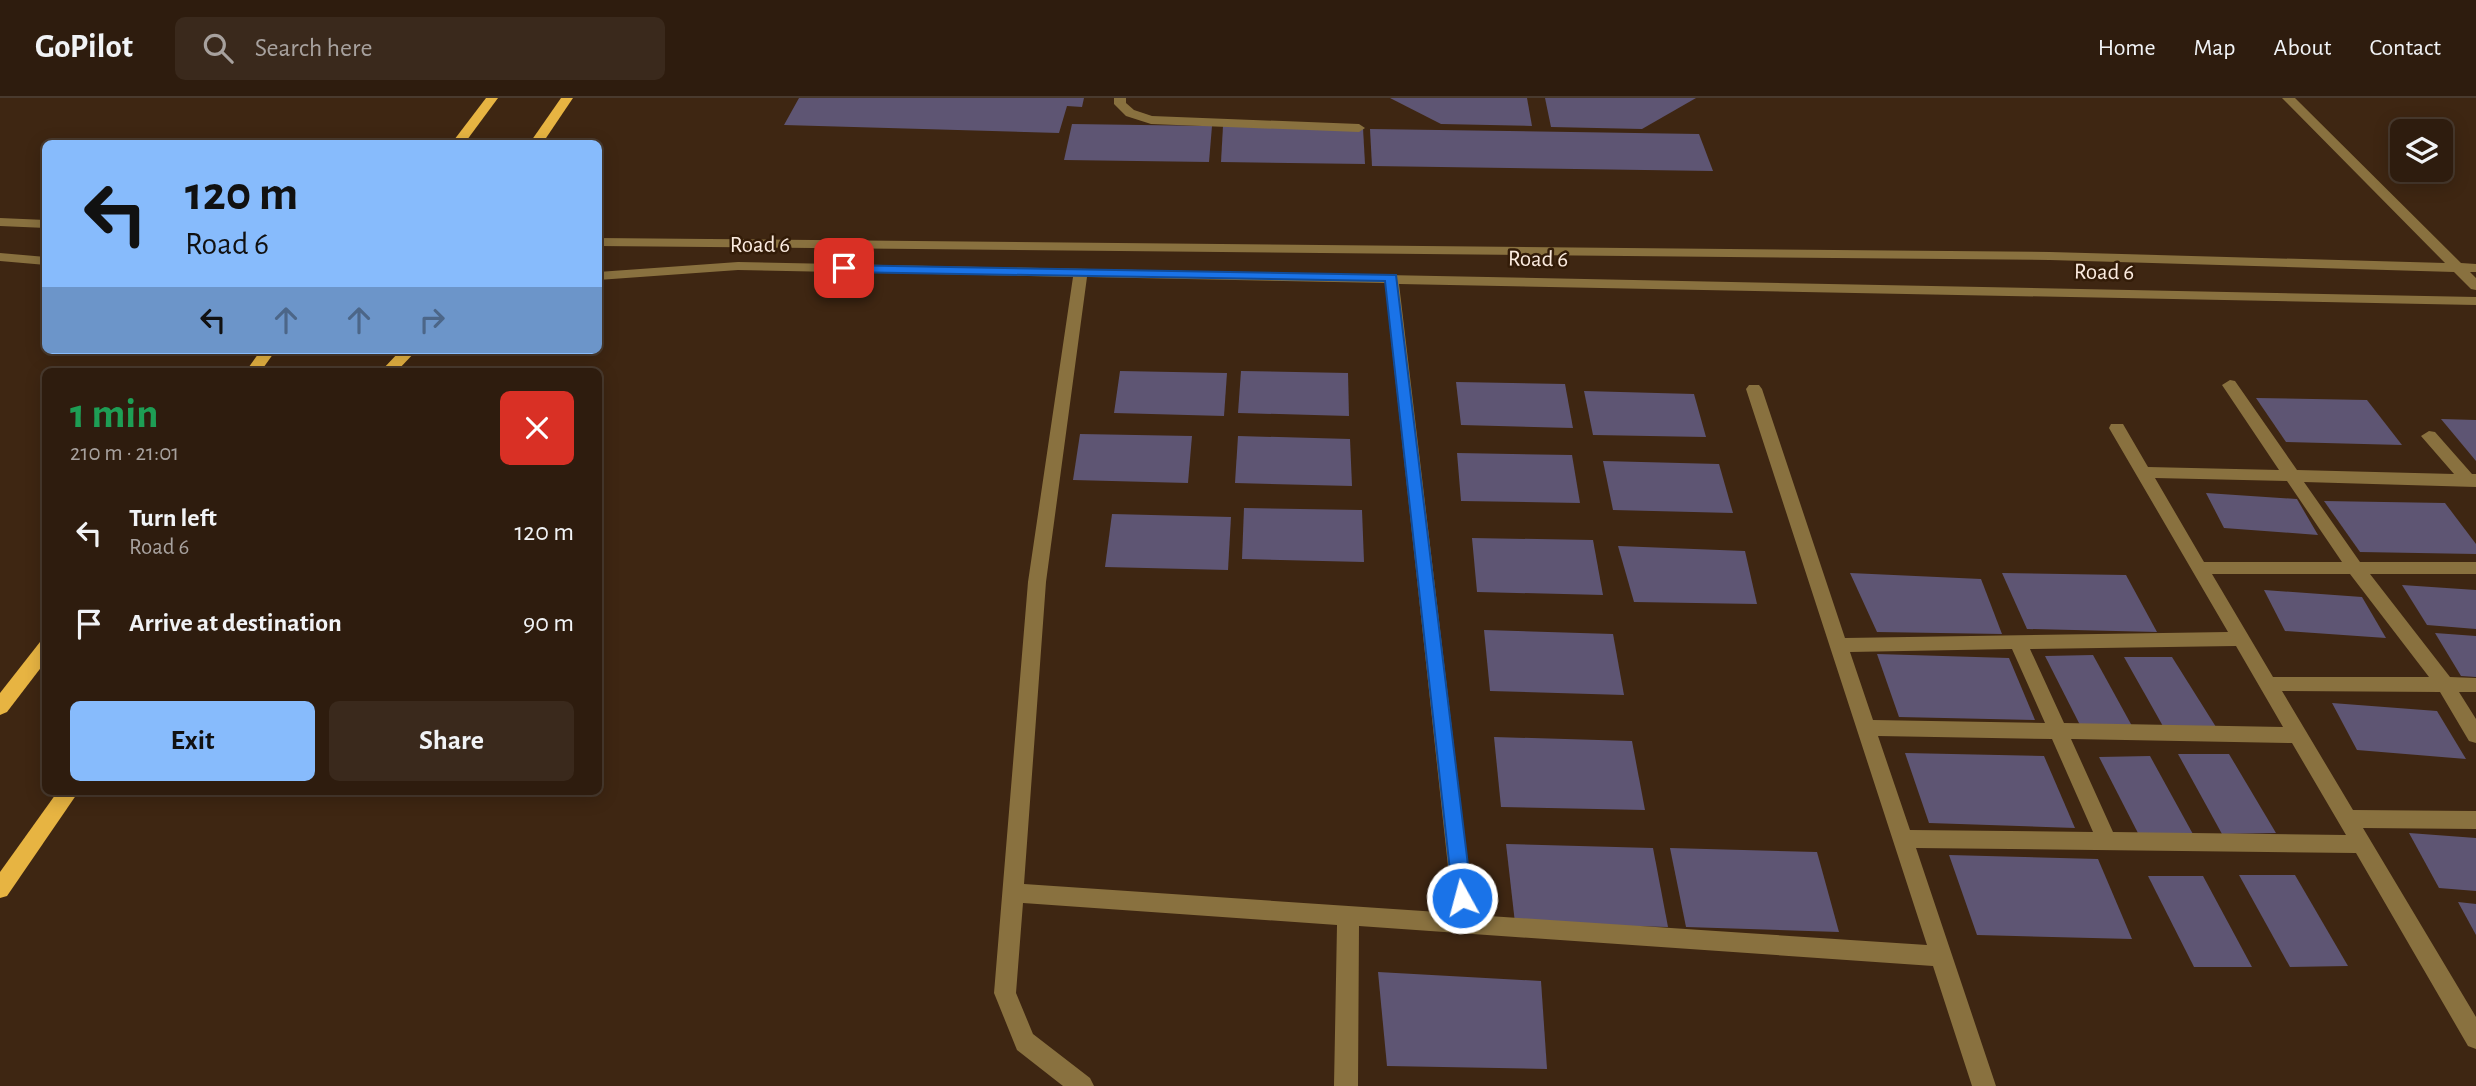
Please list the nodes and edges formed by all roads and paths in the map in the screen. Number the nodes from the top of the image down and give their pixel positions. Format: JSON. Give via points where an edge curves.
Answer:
{"nodes":[{"id":1,"x":492,"y":98,"type":"edge"},
{"id":2,"x":567,"y":98,"type":"edge"},
{"id":3,"x":1120,"y":98,"type":"edge"},
{"id":4,"x":2288,"y":98,"type":"edge"},
{"id":5,"x":1359,"y":128,"type":"dead end"},
{"id":6,"x":460,"y":140,"type":"edge"},
{"id":7,"x":538,"y":140,"type":"edge"},
{"id":8,"x":0,"y":222,"type":"edge"},
{"id":9,"x":42,"y":224,"type":"edge"},
{"id":10,"x":602,"y":242,"type":"edge"},
{"id":11,"x":0,"y":257,"type":"edge"},
{"id":12,"x":42,"y":261,"type":"edge"},
{"id":13,"x":2459,"y":267,"type":"junction"},
{"id":14,"x":2476,"y":268,"type":"edge"},
{"id":15,"x":1080,"y":272,"type":"junction"},
{"id":16,"x":602,"y":276,"type":"edge"},
{"id":17,"x":1391,"y":278,"type":"junction"},
{"id":18,"x":2476,"y":286,"type":"edge"},
{"id":19,"x":2476,"y":301,"type":"edge"},
{"id":20,"x":266,"y":354,"type":"edge"},
{"id":21,"x":406,"y":354,"type":"edge"},
{"id":22,"x":255,"y":368,"type":"edge"},
{"id":23,"x":391,"y":368,"type":"edge"},
{"id":24,"x":2230,"y":385,"type":"dead end"},
{"id":25,"x":1754,"y":388,"type":"dead end"},
{"id":26,"x":2117,"y":428,"type":"dead end"},
{"id":27,"x":2429,"y":436,"type":"dead end"},
{"id":28,"x":2142,"y":472,"type":"junction"},
{"id":29,"x":2295,"y":476,"type":"junction"},
{"id":30,"x":2473,"y":483,"type":"edge"},
{"id":31,"x":2199,"y":568,"type":"junction"},
{"id":32,"x":2355,"y":568,"type":"junction"},
{"id":33,"x":2476,"y":568,"type":"edge"},
{"id":34,"x":2240,"y":639,"type":"junction"},
{"id":35,"x":2018,"y":642,"type":"junction"},
{"id":36,"x":1838,"y":645,"type":"junction"},
{"id":37,"x":42,"y":651,"type":"edge"},
{"id":38,"x":2267,"y":684,"type":"junction"},
{"id":39,"x":2445,"y":685,"type":"junction"},
{"id":40,"x":2476,"y":685,"type":"edge"},
{"id":41,"x":8,"y":687,"type":"edge"},
{"id":42,"x":0,"y":707,"type":"edge"},
{"id":43,"x":1866,"y":728,"type":"junction"},
{"id":44,"x":2058,"y":730,"type":"junction"},
{"id":45,"x":2297,"y":735,"type":"junction"},
{"id":46,"x":2476,"y":735,"type":"edge"},
{"id":47,"x":66,"y":795,"type":"edge"},
{"id":48,"x":2347,"y":819,"type":"junction"},
{"id":49,"x":2476,"y":820,"type":"edge"},
{"id":50,"x":1903,"y":839,"type":"junction"},
{"id":51,"x":2107,"y":841,"type":"junction"},
{"id":52,"x":2361,"y":844,"type":"junction"},
{"id":53,"x":0,"y":889,"type":"edge"},
{"id":54,"x":1013,"y":893,"type":"junction"},
{"id":55,"x":1348,"y":916,"type":"junction"},
{"id":56,"x":1465,"y":924,"type":"junction"},
{"id":57,"x":1941,"y":957,"type":"junction"},
{"id":58,"x":2476,"y":1038,"type":"edge"},
{"id":59,"x":1082,"y":1086,"type":"edge"},
{"id":60,"x":1346,"y":1086,"type":"edge"},
{"id":61,"x":1984,"y":1086,"type":"edge"}],
"edges":[{"from":1,"to":6,"type":"main road"},
{"from":2,"to":7,"type":"main road"},
{"from":3,"to":5,"type":"street","via":[[1130,113],[1151,120]]},
{"from":4,"to":13,"type":"street"},
{"from":8,"to":9,"type":"street"},
{"from":10,"to":13,"type":"street","name":"Road 6","via":[[2050,256]]},
{"from":11,"to":12,"type":"street"},
{"from":13,"to":14,"type":"street","name":"Road 6"},
{"from":13,"to":18,"type":"street"},
{"from":15,"to":16,"type":"street","name":"Road 6","via":[[738,266]]},
{"from":15,"to":17,"type":"street","name":"Road 6"},
{"from":15,"to":54,"type":"street","via":[[1037,582]]},
{"from":17,"to":19,"type":"street","name":"Road 6"},
{"from":17,"to":56,"type":"street"},
{"from":20,"to":22,"type":"main road"},
{"from":21,"to":23,"type":"main road"},
{"from":24,"to":29,"type":"street"},
{"from":25,"to":36,"type":"street"},
{"from":26,"to":28,"type":"street"},
{"from":27,"to":30,"type":"street"},
{"from":28,"to":29,"type":"street"},
{"from":28,"to":31,"type":"street"},
{"from":29,"to":30,"type":"street"},
{"from":29,"to":32,"type":"street"},
{"from":31,"to":32,"type":"street"},
{"from":31,"to":34,"type":"street"},
{"from":32,"to":33,"type":"street"},
{"from":32,"to":39,"type":"street"},
{"from":34,"to":35,"type":"street"},
{"from":34,"to":38,"type":"street"},
{"from":35,"to":36,"type":"street"},
{"from":35,"to":44,"type":"street"},
{"from":36,"to":43,"type":"street"},
{"from":37,"to":41,"type":"main road"},
{"from":38,"to":39,"type":"street"},
{"from":38,"to":45,"type":"street"},
{"from":39,"to":40,"type":"street"},
{"from":39,"to":46,"type":"street"},
{"from":41,"to":42,"type":"main road"},
{"from":43,"to":44,"type":"street"},
{"from":43,"to":50,"type":"street"},
{"from":44,"to":45,"type":"street"},
{"from":44,"to":51,"type":"street"},
{"from":45,"to":48,"type":"street"},
{"from":47,"to":53,"type":"main road"},
{"from":48,"to":49,"type":"street"},
{"from":48,"to":52,"type":"street"},
{"from":50,"to":51,"type":"street"},
{"from":50,"to":57,"type":"street"},
{"from":51,"to":52,"type":"street"},
{"from":52,"to":58,"type":"street"},
{"from":54,"to":55,"type":"street"},
{"from":54,"to":59,"type":"street","via":[[1005,993],[1025,1042]]},
{"from":55,"to":56,"type":"street"},
{"from":55,"to":60,"type":"street"},
{"from":56,"to":57,"type":"street"},
{"from":57,"to":61,"type":"street"}]}
